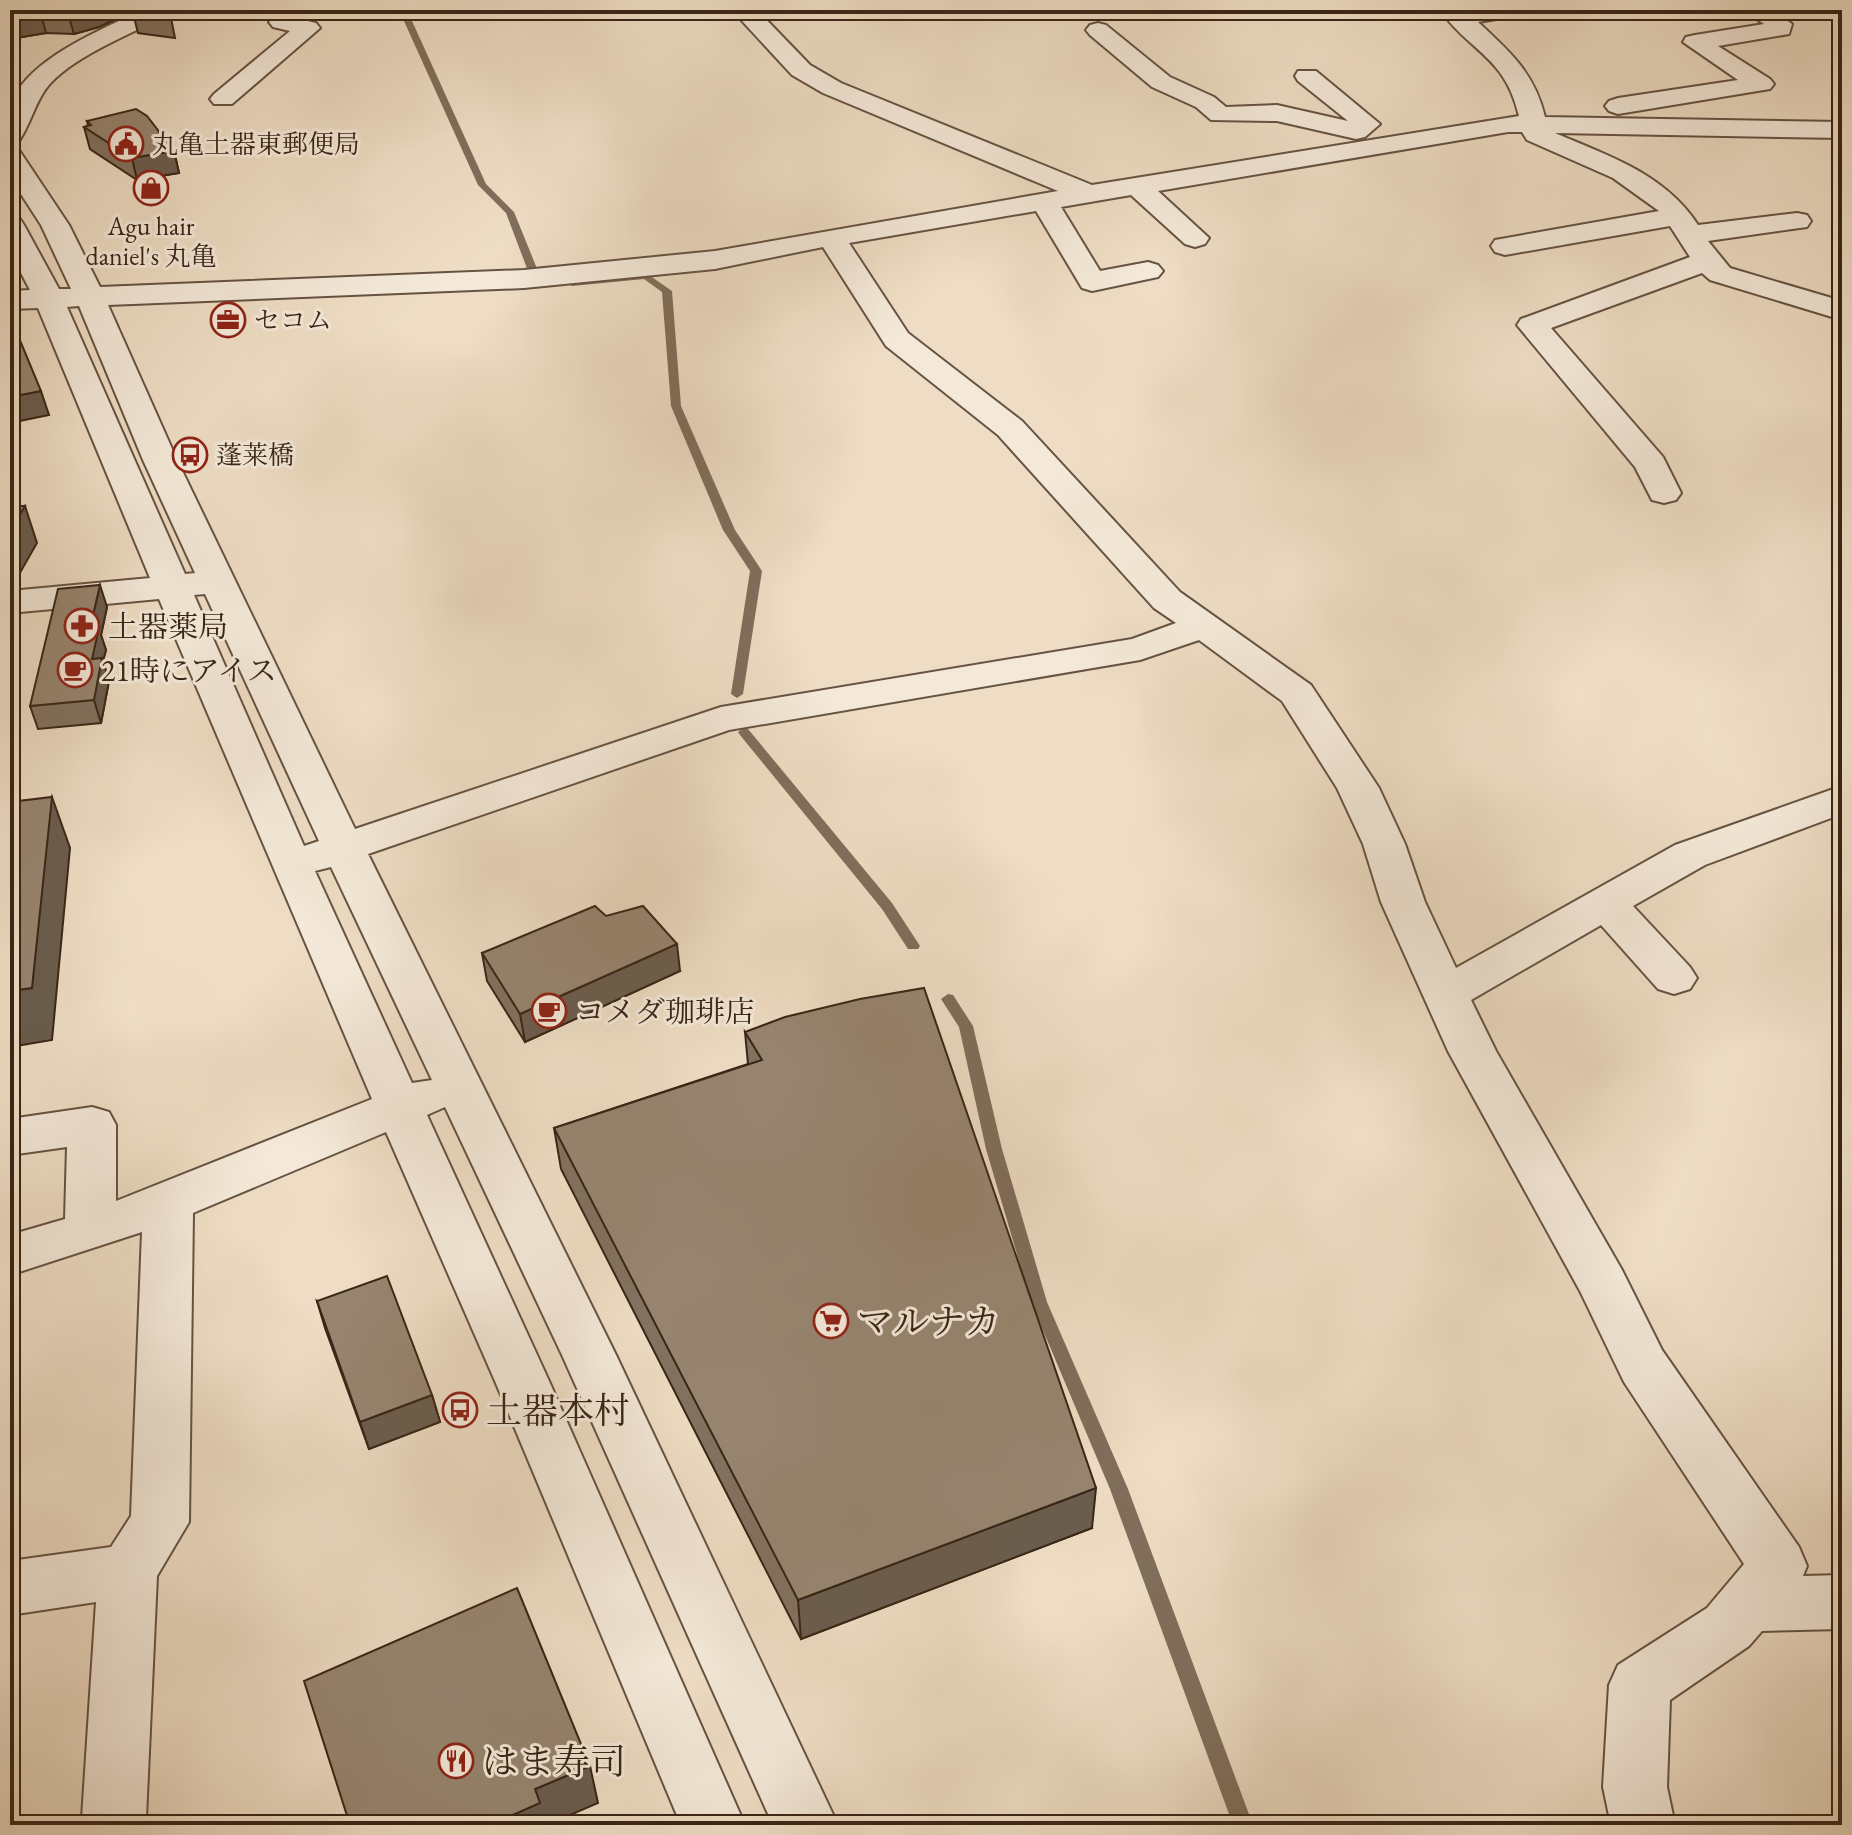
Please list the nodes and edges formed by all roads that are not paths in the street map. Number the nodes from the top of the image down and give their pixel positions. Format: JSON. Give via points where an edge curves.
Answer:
{"nodes":[{"id":1,"x":160,"y":10,"type":"edge"},
{"id":2,"x":744,"y":10,"type":"edge"},
{"id":3,"x":1513,"y":10,"type":"edge"},
{"id":4,"x":1756,"y":10,"type":"edge"},
{"id":5,"x":1456,"y":14,"type":"edge"},
{"id":6,"x":302,"y":19,"type":"edge"},
{"id":7,"x":1098,"y":30,"type":"dead end"},
{"id":8,"x":334,"y":31,"type":"dead end"},
{"id":9,"x":1307,"y":76,"type":"dead end"},
{"id":10,"x":221,"y":89,"type":"dead end"},
{"id":11,"x":1534,"y":125,"type":"junction"},
{"id":12,"x":1842,"y":130,"type":"edge"},
{"id":13,"x":10,"y":135,"type":"edge"},
{"id":14,"x":1366,"y":139,"type":"junction"},
{"id":15,"x":10,"y":156,"type":"edge"},
{"id":16,"x":1138,"y":187,"type":"junction"},
{"id":17,"x":1092,"y":195,"type":"junction"},
{"id":18,"x":1045,"y":203,"type":"junction"},
{"id":19,"x":1797,"y":221,"type":"dead end"},
{"id":20,"x":10,"y":225,"type":"edge"},
{"id":21,"x":1682,"y":225,"type":"junction"},
{"id":22,"x":1193,"y":228,"type":"dead end"},
{"id":23,"x":831,"y":237,"type":"junction"},
{"id":24,"x":1505,"y":246,"type":"dead end"},
{"id":25,"x":1705,"y":262,"type":"junction"},
{"id":26,"x":1148,"y":271,"type":"dead end"},
{"id":27,"x":49,"y":298,"type":"edge"},
{"id":28,"x":1842,"y":311,"type":"edge"},
{"id":29,"x":1664,"y":493,"type":"dead end"},
{"id":30,"x":217,"y":582,"type":"junction"},
{"id":31,"x":172,"y":586,"type":"junction"},
{"id":32,"x":10,"y":602,"type":"edge"},
{"id":33,"x":1204,"y":626,"type":"junction"},
{"id":34,"x":1842,"y":799,"type":"edge"},
{"id":35,"x":343,"y":847,"type":"junction"},
{"id":36,"x":292,"y":865,"type":"junction"},
{"id":37,"x":1605,"y":903,"type":"junction"},
{"id":38,"x":1674,"y":978,"type":"dead end"},
{"id":39,"x":1445,"y":995,"type":"junction"},
{"id":40,"x":457,"y":1084,"type":"junction"},
{"id":41,"x":399,"y":1107,"type":"junction"},
{"id":42,"x":10,"y":1137,"type":"edge"},
{"id":43,"x":168,"y":1202,"type":"junction"},
{"id":44,"x":90,"y":1231,"type":"junction"},
{"id":45,"x":10,"y":1255,"type":"edge"},
{"id":46,"x":128,"y":1571,"type":"junction"},
{"id":47,"x":10,"y":1588,"type":"edge"},
{"id":48,"x":1842,"y":1602,"type":"edge"},
{"id":49,"x":1747,"y":1604,"type":"junction"},
{"id":50,"x":114,"y":1818,"type":"dead end"},
{"id":51,"x":713,"y":1825,"type":"edge"},
{"id":52,"x":806,"y":1825,"type":"edge"},
{"id":53,"x":1643,"y":1825,"type":"edge"}],
"edges":[{"from":1,"to":13,"type":"street","via":[[41,79]]},
{"from":2,"to":17,"type":"street","via":[[801,70],[832,88]]},
{"from":3,"to":5,"type":"street"},
{"from":4,"to":11,"type":"street","via":[[1781,29],[1695,42],[1761,84],[1568,114]]},
{"from":5,"to":11,"type":"street","via":[[1512,67]]},
{"from":6,"to":8,"type":"street"},
{"from":6,"to":10,"type":"street","via":[[257,82]]},
{"from":7,"to":14,"type":"street","via":[[1161,82],[1205,102],[1220,115],[1277,113]]},
{"from":9,"to":14,"type":"street","via":[[1367,124]]},
{"from":11,"to":12,"type":"street"},
{"from":11,"to":14,"type":"street"},
{"from":11,"to":21,"type":"street","via":[[1536,134],[1649,188]]},
{"from":14,"to":16,"type":"street"},
{"from":15,"to":27,"type":"street","via":[[55,225]]},
{"from":16,"to":17,"type":"street"},
{"from":16,"to":22,"type":"street"},
{"from":17,"to":18,"type":"street"},
{"from":18,"to":23,"type":"street"},
{"from":18,"to":26,"type":"street","via":[[1092,282]]},
{"from":19,"to":21,"type":"street"},
{"from":20,"to":27,"type":"street"},
{"from":21,"to":24,"type":"street","via":[[1574,242]]},
{"from":21,"to":25,"type":"street"},
{"from":23,"to":27,"type":"street","via":[[715,260],[595,274]]},
{"from":23,"to":33,"type":"street","via":[[897,339],[1010,428],[1167,600]]},
{"from":25,"to":28,"type":"street","via":[[1720,274]]},
{"from":25,"to":29,"type":"street","via":[[1532,325],[1651,464]]},
{"from":27,"to":30,"type":"street","via":[[160,460]]},
{"from":27,"to":31,"type":"street"},
{"from":30,"to":31,"type":"street"},
{"from":30,"to":35,"type":"street"},
{"from":31,"to":32,"type":"street"},
{"from":31,"to":36,"type":"street"},
{"from":33,"to":35,"type":"street","via":[[1140,649],[721,719]]},
{"from":33,"to":39,"type":"street","via":[[1297,693],[1358,788]]},
{"from":34,"to":37,"type":"street","via":[[1690,855]]},
{"from":35,"to":36,"type":"street"},
{"from":35,"to":40,"type":"street"},
{"from":36,"to":41,"type":"street"},
{"from":37,"to":38,"type":"street"},
{"from":37,"to":39,"type":"street"},
{"from":39,"to":49,"type":"street","via":[[1643,1366],[1778,1566]]},
{"from":40,"to":41,"type":"street"},
{"from":40,"to":52,"type":"street"},
{"from":41,"to":43,"type":"street"},
{"from":41,"to":51,"type":"street"},
{"from":42,"to":44,"type":"street","via":[[92,1125]]},
{"from":43,"to":44,"type":"street"},
{"from":43,"to":46,"type":"street","via":[[160,1522]]},
{"from":44,"to":45,"type":"street"},
{"from":46,"to":47,"type":"street"},
{"from":46,"to":50,"type":"street"},
{"from":48,"to":49,"type":"street"},
{"from":49,"to":53,"type":"street","via":[[1728,1627],[1640,1685],[1635,1787]]}]}
